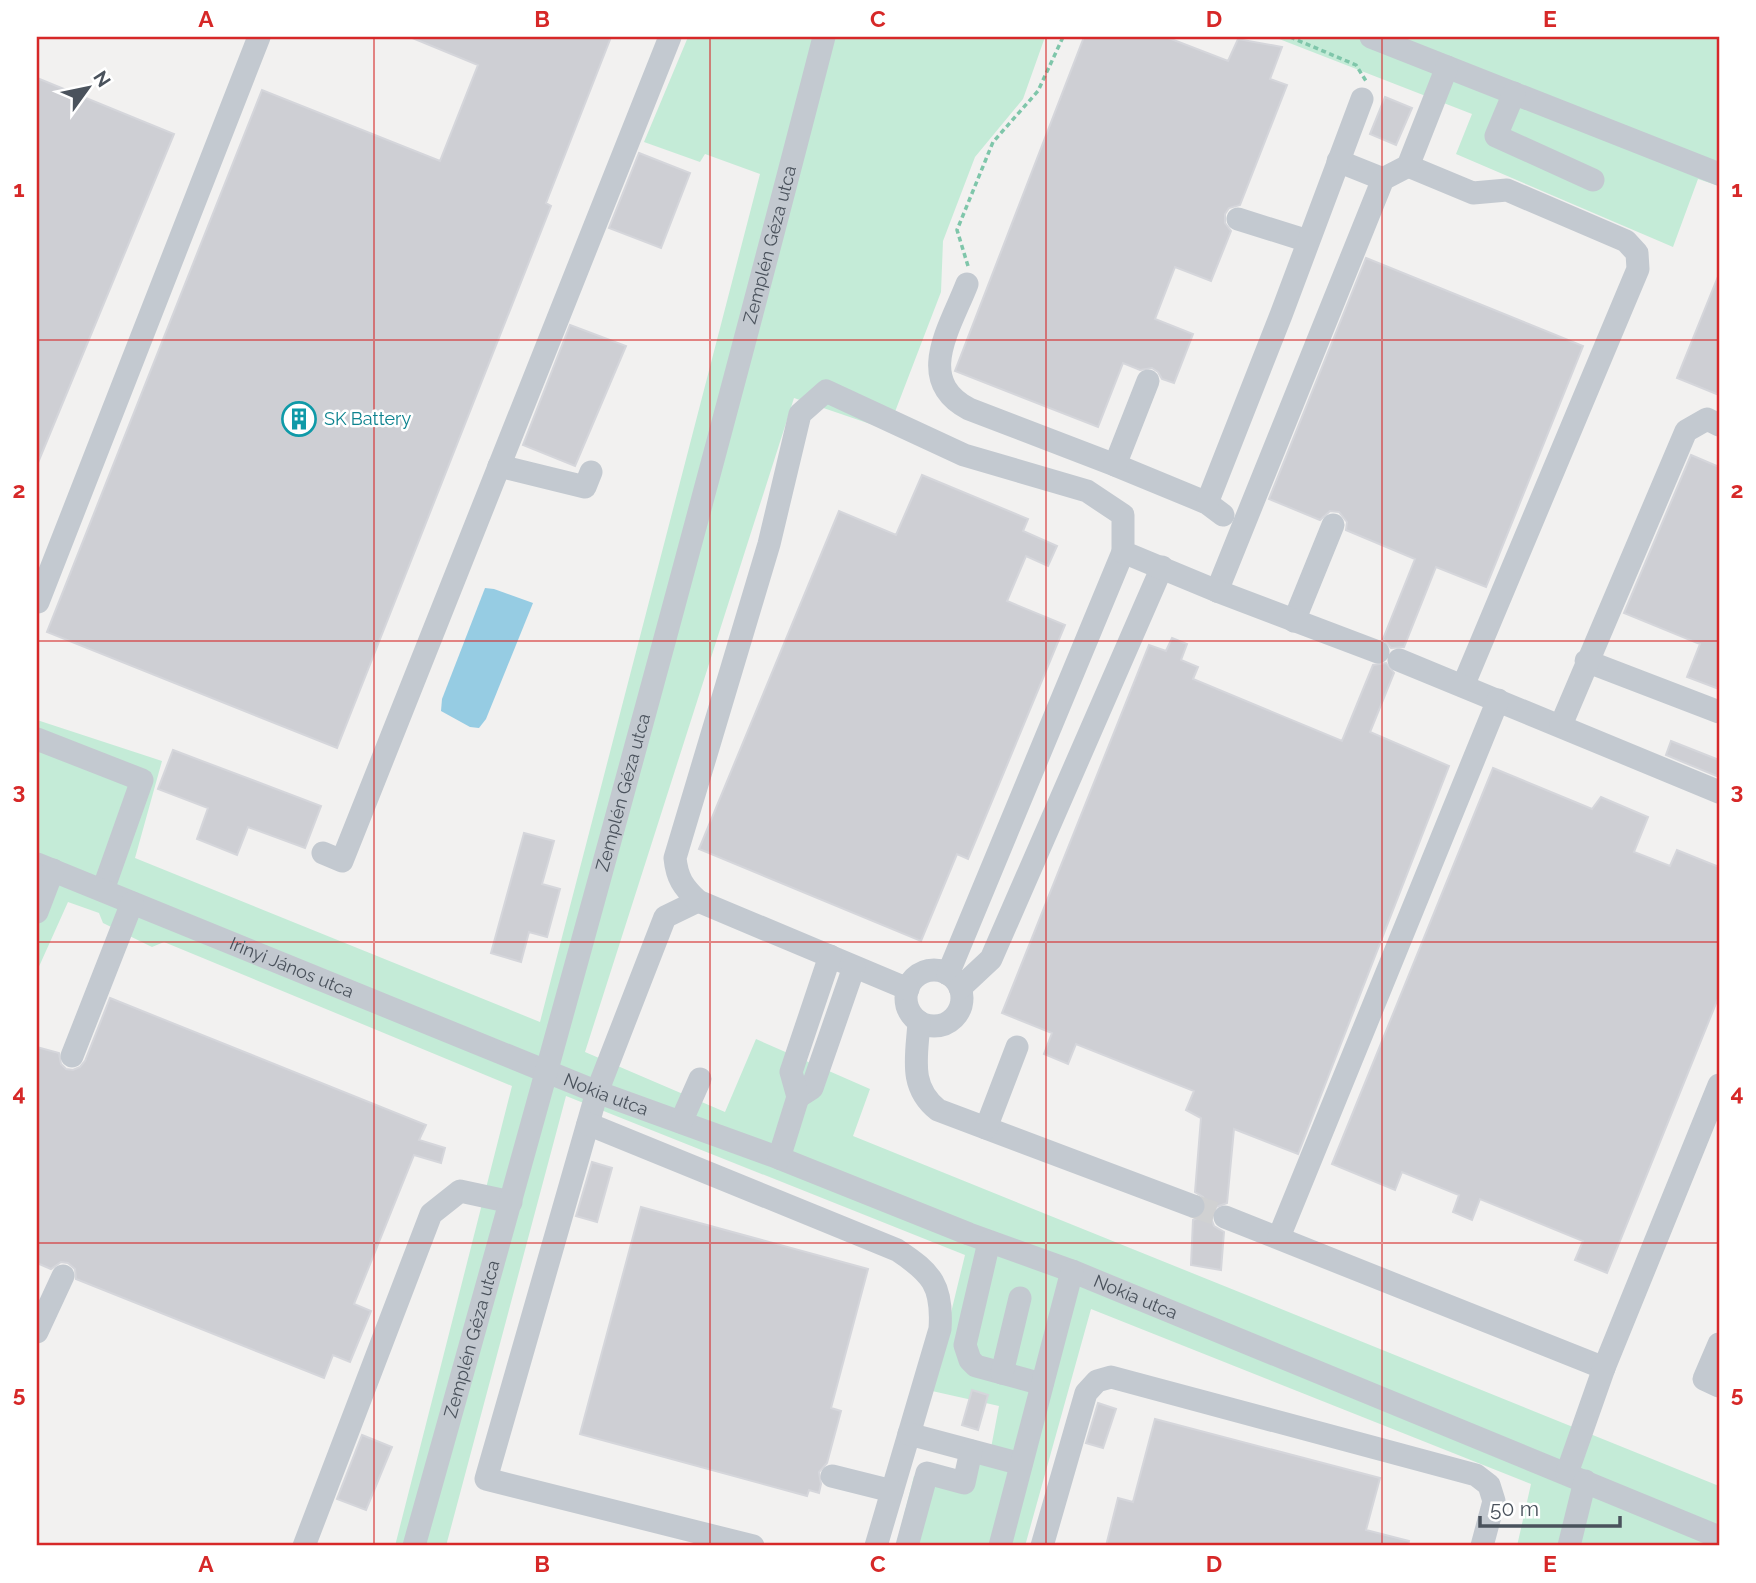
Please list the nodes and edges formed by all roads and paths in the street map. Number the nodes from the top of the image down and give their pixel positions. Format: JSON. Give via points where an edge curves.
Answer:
{"nodes":[{"id":1,"x":259,"y":37,"type":"edge"},
{"id":2,"x":670,"y":37,"type":"edge"},
{"id":3,"x":824,"y":37,"type":"edge"},
{"id":4,"x":1063,"y":37,"type":"edge"},
{"id":5,"x":1290,"y":37,"type":"edge"},
{"id":6,"x":1371,"y":37,"type":"edge"},
{"id":7,"x":1447,"y":67,"type":"junction"},
{"id":8,"x":1514,"y":93,"type":"junction"},
{"id":9,"x":1362,"y":99,"type":"joint"},
{"id":10,"x":1338,"y":161,"type":"junction"},
{"id":11,"x":1408,"y":166,"type":"junction"},
{"id":12,"x":1719,"y":174,"type":"edge"},
{"id":13,"x":1383,"y":179,"type":"junction"},
{"id":14,"x":1593,"y":180,"type":"dead end"},
{"id":15,"x":1238,"y":219,"type":"dead end"},
{"id":16,"x":1308,"y":242,"type":"junction"},
{"id":17,"x":967,"y":284,"type":"joint"},
{"id":18,"x":1148,"y":381,"type":"dead end"},
{"id":19,"x":1719,"y":425,"type":"edge"},
{"id":20,"x":1115,"y":464,"type":"junction"},
{"id":21,"x":499,"y":466,"type":"junction"},
{"id":22,"x":591,"y":472,"type":"dead end"},
{"id":23,"x":1333,"y":525,"type":"dead end"},
{"id":24,"x":1123,"y":552,"type":"junction"},
{"id":25,"x":1162,"y":567,"type":"junction"},
{"id":26,"x":1217,"y":591,"type":"junction"},
{"id":27,"x":38,"y":602,"type":"edge"},
{"id":28,"x":1294,"y":621,"type":"junction"},
{"id":29,"x":1586,"y":661,"type":"junction"},
{"id":30,"x":1463,"y":686,"type":"junction"},
{"id":31,"x":1499,"y":700,"type":"junction"},
{"id":32,"x":1719,"y":712,"type":"edge"},
{"id":33,"x":1561,"y":725,"type":"junction"},
{"id":34,"x":37,"y":738,"type":"edge"},
{"id":35,"x":1719,"y":792,"type":"edge"},
{"id":36,"x":1012,"y":819,"type":"junction"},
{"id":37,"x":1045,"y":832,"type":"junction"},
{"id":38,"x":323,"y":853,"type":"dead end"},
{"id":39,"x":45,"y":867,"type":"edge"},
{"id":40,"x":103,"y":890,"type":"junction"},
{"id":41,"x":698,"y":901,"type":"junction"},
{"id":42,"x":132,"y":903,"type":"junction"},
{"id":43,"x":37,"y":912,"type":"edge"},
{"id":44,"x":830,"y":956,"type":"junction"},
{"id":45,"x":854,"y":968,"type":"junction"},
{"id":46,"x":954,"y":981,"type":"junction"},
{"id":47,"x":908,"y":989,"type":"junction"},
{"id":48,"x":919,"y":1022,"type":"junction"},
{"id":49,"x":1017,"y":1047,"type":"dead end"},
{"id":50,"x":72,"y":1056,"type":"dead end"},
{"id":51,"x":547,"y":1072,"type":"junction"},
{"id":52,"x":700,"y":1079,"type":"dead end"},
{"id":53,"x":1719,"y":1085,"type":"edge"},
{"id":54,"x":597,"y":1092,"type":"junction"},
{"id":55,"x":798,"y":1097,"type":"junction"},
{"id":56,"x":681,"y":1122,"type":"junction"},
{"id":57,"x":588,"y":1124,"type":"junction"},
{"id":58,"x":986,"y":1128,"type":"junction"},
{"id":59,"x":779,"y":1158,"type":"junction"},
{"id":60,"x":511,"y":1202,"type":"junction"},
{"id":61,"x":1194,"y":1206,"type":"tunnel mouth"},
{"id":62,"x":1225,"y":1217,"type":"tunnel mouth"},
{"id":63,"x":1279,"y":1237,"type":"junction"},
{"id":64,"x":989,"y":1242,"type":"junction"},
{"id":65,"x":1072,"y":1271,"type":"junction"},
{"id":66,"x":63,"y":1276,"type":"dead end"},
{"id":67,"x":1020,"y":1298,"type":"dead end"},
{"id":68,"x":37,"y":1330,"type":"edge"},
{"id":69,"x":1719,"y":1344,"type":"edge"},
{"id":70,"x":1604,"y":1368,"type":"junction"},
{"id":71,"x":1002,"y":1373,"type":"junction"},
{"id":72,"x":1042,"y":1384,"type":"junction"},
{"id":73,"x":1719,"y":1386,"type":"edge"},
{"id":74,"x":909,"y":1434,"type":"junction"},
{"id":75,"x":971,"y":1451,"type":"junction"},
{"id":76,"x":1021,"y":1464,"type":"junction"},
{"id":77,"x":832,"y":1476,"type":"dead end"},
{"id":78,"x":1576,"y":1477,"type":"junction"},
{"id":79,"x":892,"y":1491,"type":"junction"},
{"id":80,"x":1719,"y":1537,"type":"edge"},
{"id":81,"x":304,"y":1546,"type":"edge"},
{"id":82,"x":414,"y":1546,"type":"edge"},
{"id":83,"x":753,"y":1546,"type":"edge"},
{"id":84,"x":876,"y":1546,"type":"edge"},
{"id":85,"x":907,"y":1546,"type":"edge"},
{"id":86,"x":1000,"y":1546,"type":"edge"},
{"id":87,"x":1042,"y":1546,"type":"edge"},
{"id":88,"x":1482,"y":1546,"type":"edge"},
{"id":89,"x":1569,"y":1546,"type":"edge"}],
"edges":[{"from":1,"to":27,"type":"street"},
{"from":2,"to":21,"type":"street"},
{"from":3,"to":51,"type":"street","name":"Zemplén Géza utca"},
{"from":4,"to":17,"type":"path","via":[[1038,92],[993,142],[957,230],[969,269]]},
{"from":5,"to":9,"type":"path","via":[[1356,65],[1368,84]]},
{"from":6,"to":7,"type":"street"},
{"from":7,"to":8,"type":"street"},
{"from":7,"to":11,"type":"street"},
{"from":8,"to":12,"type":"street"},
{"from":8,"to":14,"type":"street","via":[[1496,136]]},
{"from":9,"to":10,"type":"street"},
{"from":10,"to":13,"type":"street"},
{"from":10,"to":16,"type":"street"},
{"from":11,"to":13,"type":"street"},
{"from":11,"to":30,"type":"street","via":[[1473,193],[1507,190],[1626,241],[1637,253],[1639,269]]},
{"from":13,"to":26,"type":"street"},
{"from":15,"to":16,"type":"street"},
{"from":16,"to":20,"type":"street","via":[[1215,509]]},
{"from":17,"to":20,"type":"street","via":[[939,357],[939,375],[952,400]]},
{"from":18,"to":20,"type":"street"},
{"from":19,"to":29,"type":"street","via":[[1707,419],[1686,431]]},
{"from":21,"to":22,"type":"street","via":[[585,487]]},
{"from":21,"to":38,"type":"street","via":[[342,861]]},
{"from":23,"to":28,"type":"street"},
{"from":24,"to":25,"type":"street"},
{"from":24,"to":36,"type":"street"},
{"from":24,"to":41,"type":"street","via":[[1123,515],[1087,491],[964,456],[826,391],[800,414],[769,544],[675,858],[678,878]]},
{"from":25,"to":26,"type":"street"},
{"from":25,"to":37,"type":"street"},
{"from":26,"to":28,"type":"street"},
{"from":28,"to":30,"type":"street"},
{"from":29,"to":32,"type":"street"},
{"from":29,"to":33,"type":"street"},
{"from":30,"to":31,"type":"street"},
{"from":31,"to":33,"type":"street"},
{"from":31,"to":63,"type":"street"},
{"from":33,"to":35,"type":"street"},
{"from":34,"to":40,"type":"street","via":[[142,780]]},
{"from":36,"to":37,"type":"street"},
{"from":36,"to":46,"type":"street"},
{"from":37,"to":46,"type":"street","via":[[991,959]]},
{"from":39,"to":40,"type":"street","name":"Irinyi János utca"},
{"from":39,"to":43,"type":"street"},
{"from":40,"to":42,"type":"street","name":"Irinyi János utca"},
{"from":41,"to":44,"type":"street"},
{"from":41,"to":54,"type":"street","via":[[665,917]]},
{"from":42,"to":50,"type":"street"},
{"from":42,"to":51,"type":"street","name":"Irinyi János utca"},
{"from":44,"to":45,"type":"street"},
{"from":44,"to":55,"type":"street","via":[[791,1072]]},
{"from":45,"to":47,"type":"street"},
{"from":45,"to":55,"type":"street","via":[[813,1088]]},
{"from":46,"to":47,"type":"street","via":[[939,971],[920,974]]},
{"from":46,"to":48,"type":"street","via":[[961,1006],[952,1020],[936,1027]]},
{"from":47,"to":48,"type":"street","via":[[908,1008]]},
{"from":48,"to":58,"type":"street","via":[[916,1079],[920,1090],[937,1110]]},
{"from":49,"to":58,"type":"street"},
{"from":51,"to":54,"type":"street","name":"Nokia utca"},
{"from":51,"to":60,"type":"street","name":"Zemplén Géza utca"},
{"from":52,"to":56,"type":"street"},
{"from":53,"to":70,"type":"street"},
{"from":54,"to":56,"type":"street","name":"Nokia utca"},
{"from":54,"to":57,"type":"street"},
{"from":55,"to":59,"type":"street"},
{"from":56,"to":59,"type":"street","name":"Nokia utca"},
{"from":57,"to":74,"type":"street","via":[[897,1250],[922,1266],[935,1284],[942,1307],[940,1329]]},
{"from":57,"to":83,"type":"street","via":[[486,1479]]},
{"from":58,"to":61,"type":"street"},
{"from":59,"to":64,"type":"street","name":"Nokia utca"},
{"from":60,"to":81,"type":"street","via":[[460,1191],[431,1214]]},
{"from":60,"to":82,"type":"street","name":"Zemplén Géza utca"},
{"from":62,"to":63,"type":"street"},
{"from":63,"to":70,"type":"street"},
{"from":64,"to":65,"type":"street","name":"Nokia utca"},
{"from":64,"to":71,"type":"street","via":[[965,1345],[976,1366]]},
{"from":65,"to":72,"type":"street"},
{"from":65,"to":78,"type":"street","name":"Nokia utca"},
{"from":66,"to":68,"type":"street"},
{"from":67,"to":71,"type":"street"},
{"from":69,"to":73,"type":"street","via":[[1704,1379]]},
{"from":70,"to":78,"type":"street"},
{"from":71,"to":72,"type":"street"},
{"from":72,"to":76,"type":"street"},
{"from":74,"to":75,"type":"street"},
{"from":74,"to":79,"type":"street"},
{"from":75,"to":76,"type":"street"},
{"from":75,"to":85,"type":"street","via":[[963,1491],[927,1473]]},
{"from":76,"to":86,"type":"street"},
{"from":77,"to":79,"type":"street"},
{"from":78,"to":80,"type":"street","name":"Nokia utca"},
{"from":78,"to":89,"type":"street"},
{"from":79,"to":84,"type":"street"},
{"from":87,"to":88,"type":"street","via":[[1086,1393],[1097,1381],[1111,1377],[1476,1475],[1489,1485],[1494,1501]]}]}
